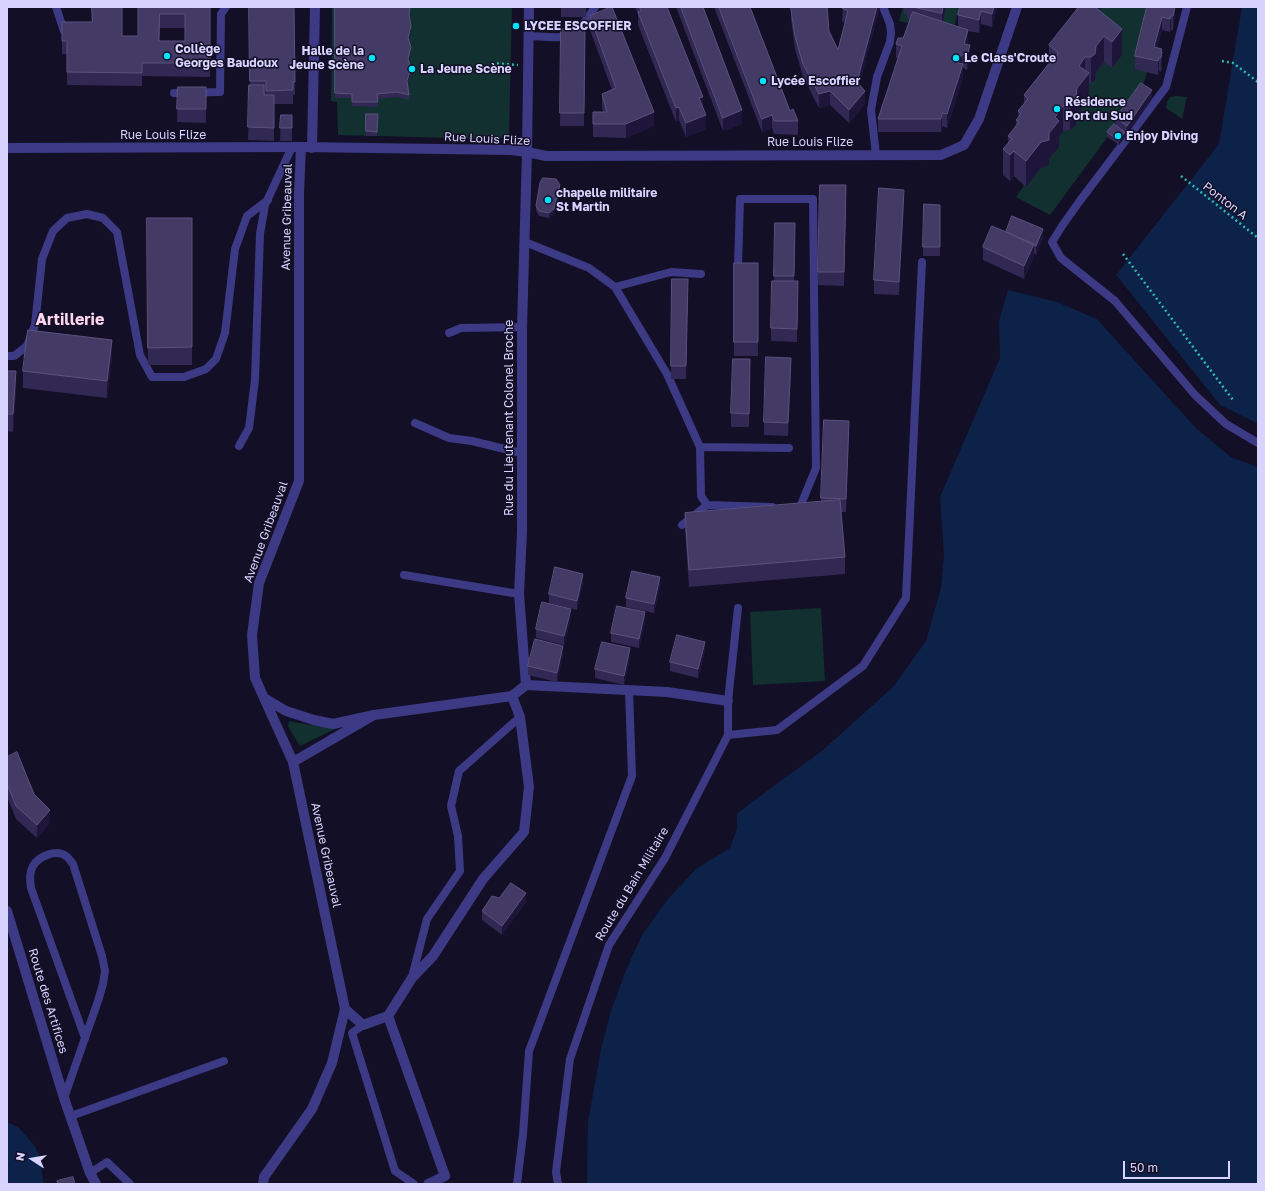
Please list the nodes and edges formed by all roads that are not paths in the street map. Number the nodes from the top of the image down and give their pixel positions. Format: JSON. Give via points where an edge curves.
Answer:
{"nodes":[{"id":1,"x":56,"y":7,"type":"edge"},
{"id":2,"x":226,"y":7,"type":"edge"},
{"id":3,"x":315,"y":7,"type":"edge"},
{"id":4,"x":523,"y":7,"type":"edge"},
{"id":5,"x":529,"y":7,"type":"edge"},
{"id":6,"x":595,"y":7,"type":"edge"},
{"id":7,"x":883,"y":7,"type":"edge"},
{"id":8,"x":1018,"y":7,"type":"edge"},
{"id":9,"x":1187,"y":7,"type":"edge"},
{"id":10,"x":64,"y":30,"type":"edge"},
{"id":11,"x":529,"y":36,"type":"junction"},
{"id":12,"x":174,"y":93,"type":"dead end"},
{"id":13,"x":302,"y":147,"type":"junction"},
{"id":14,"x":7,"y":148,"type":"edge"},
{"id":15,"x":511,"y":150,"type":"junction"},
{"id":16,"x":528,"y":152,"type":"junction"},
{"id":17,"x":876,"y":154,"type":"junction"},
{"id":18,"x":268,"y":200,"type":"junction"},
{"id":19,"x":525,"y":242,"type":"junction"},
{"id":20,"x":922,"y":262,"type":"dead end"},
{"id":21,"x":738,"y":267,"type":"edge"},
{"id":22,"x":701,"y":274,"type":"dead end"},
{"id":23,"x":615,"y":287,"type":"junction"},
{"id":24,"x":522,"y":327,"type":"junction"},
{"id":25,"x":449,"y":334,"type":"dead end"},
{"id":26,"x":7,"y":356,"type":"edge"},
{"id":27,"x":414,"y":423,"type":"dead end"},
{"id":28,"x":1258,"y":443,"type":"edge"},
{"id":29,"x":239,"y":446,"type":"dead end"},
{"id":30,"x":700,"y":446,"type":"junction"},
{"id":31,"x":789,"y":448,"type":"dead end"},
{"id":32,"x":521,"y":453,"type":"junction"},
{"id":33,"x":707,"y":505,"type":"junction"},
{"id":34,"x":682,"y":525,"type":"dead end"},
{"id":35,"x":404,"y":575,"type":"dead end"},
{"id":36,"x":519,"y":594,"type":"junction"},
{"id":37,"x":738,"y":608,"type":"dead end"},
{"id":38,"x":526,"y":685,"type":"junction"},
{"id":39,"x":629,"y":690,"type":"junction"},
{"id":40,"x":512,"y":696,"type":"junction"},
{"id":41,"x":264,"y":698,"type":"junction"},
{"id":42,"x":728,"y":701,"type":"junction"},
{"id":43,"x":374,"y":715,"type":"junction"},
{"id":44,"x":520,"y":717,"type":"junction"},
{"id":45,"x":728,"y":735,"type":"junction"},
{"id":46,"x":294,"y":762,"type":"junction"},
{"id":47,"x":7,"y":911,"type":"edge"},
{"id":48,"x":412,"y":978,"type":"junction"},
{"id":49,"x":345,"y":1009,"type":"junction"},
{"id":50,"x":388,"y":1016,"type":"junction"},
{"id":51,"x":363,"y":1025,"type":"junction"},
{"id":52,"x":85,"y":1038,"type":"junction"},
{"id":53,"x":224,"y":1062,"type":"dead end"},
{"id":54,"x":64,"y":1098,"type":"junction"},
{"id":55,"x":71,"y":1116,"type":"junction"},
{"id":56,"x":90,"y":1173,"type":"junction"},
{"id":57,"x":96,"y":1184,"type":"edge"},
{"id":58,"x":130,"y":1184,"type":"edge"},
{"id":59,"x":263,"y":1184,"type":"edge"},
{"id":60,"x":414,"y":1184,"type":"edge"},
{"id":61,"x":428,"y":1184,"type":"edge"},
{"id":62,"x":517,"y":1184,"type":"edge"},
{"id":63,"x":558,"y":1184,"type":"edge"}],
"edges":[{"from":1,"to":10,"type":"lane"},
{"from":2,"to":12,"type":"lane","via":[[221,14],[220,92]]},
{"from":3,"to":13,"type":"street","name":"Avenue Gribeauval"},
{"from":4,"to":15,"type":"street","via":[[521,143]]},
{"from":5,"to":11,"type":"street","name":"Rue du Lieutenant Colonel Broche"},
{"from":6,"to":11,"type":"lane","via":[[585,23],[570,36]]},
{"from":7,"to":17,"type":"lane","via":[[891,33],[871,110]]},
{"from":8,"to":17,"type":"street","name":"Rue Louis Flize","via":[[978,119],[964,145],[942,155]]},
{"from":9,"to":28,"type":"lane","via":[[1166,87],[1052,242],[1061,258],[1115,301],[1195,395],[1226,424]]},
{"from":11,"to":16,"type":"street","name":"Rue du Lieutenant Colonel Broche"},
{"from":13,"to":14,"type":"street","name":"Rue Louis Flize"},
{"from":13,"to":15,"type":"street","name":"Rue Louis Flize"},
{"from":13,"to":18,"type":"lane"},
{"from":13,"to":41,"type":"street","name":"Avenue Gribeauval","via":[[299,194],[299,481],[259,583],[252,635],[255,678]]},
{"from":15,"to":16,"type":"street","name":"Rue Louis Flize"},
{"from":16,"to":17,"type":"street","name":"Rue Louis Flize","via":[[546,156]]},
{"from":16,"to":19,"type":"street","name":"Rue du Lieutenant Colonel Broche"},
{"from":18,"to":26,"type":"lane","via":[[247,216],[235,249],[224,333],[216,359],[206,369],[184,377],[152,376],[140,355],[117,232],[103,218],[87,214],[67,218],[53,231],[42,259],[35,325],[27,346],[14,356]]},
{"from":18,"to":29,"type":"lane","via":[[260,234],[255,380],[249,428]]},
{"from":19,"to":23,"type":"lane","via":[[589,268]]},
{"from":19,"to":24,"type":"street","name":"Rue du Lieutenant Colonel Broche"},
{"from":20,"to":45,"type":"lane","via":[[906,598],[863,666],[777,730]]},
{"from":21,"to":33,"type":"lane","via":[[740,199],[813,199],[816,468],[800,507]]},
{"from":22,"to":23,"type":"lane","via":[[671,272]]},
{"from":23,"to":30,"type":"lane","via":[[667,374]]},
{"from":24,"to":25,"type":"lane","via":[[461,328]]},
{"from":24,"to":32,"type":"street","name":"Rue du Lieutenant Colonel Broche"},
{"from":27,"to":32,"type":"lane","via":[[449,438]]},
{"from":30,"to":31,"type":"lane"},
{"from":30,"to":33,"type":"lane","via":[[701,496]]},
{"from":32,"to":36,"type":"street","name":"Rue du Lieutenant Colonel Broche","via":[[522,532]]},
{"from":33,"to":34,"type":"lane"},
{"from":35,"to":36,"type":"lane"},
{"from":36,"to":38,"type":"street","name":"Rue du Lieutenant Colonel Broche"},
{"from":37,"to":42,"type":"lane","name":"Route du Bain Militaire"},
{"from":38,"to":39,"type":"street"},
{"from":38,"to":40,"type":"street"},
{"from":39,"to":42,"type":"street","via":[[667,692]]},
{"from":39,"to":62,"type":"lane","via":[[632,776],[529,1051]]},
{"from":40,"to":43,"type":"street"},
{"from":40,"to":44,"type":"street"},
{"from":41,"to":43,"type":"street","via":[[286,711],[333,724]]},
{"from":41,"to":46,"type":"street","name":"Avenue Gribeauval"},
{"from":42,"to":45,"type":"lane","name":"Route du Bain Militaire"},
{"from":43,"to":46,"type":"street"},
{"from":44,"to":48,"type":"street","via":[[529,786],[524,832],[483,879],[433,956]]},
{"from":44,"to":48,"type":"lane","via":[[459,771],[451,806],[458,836],[460,871],[427,919]]},
{"from":45,"to":63,"type":"lane","name":"Route du Bain Militaire","via":[[665,858],[609,945],[570,1059],[556,1172]]},
{"from":46,"to":49,"type":"street","name":"Avenue Gribeauval"},
{"from":47,"to":54,"type":"street","name":"Route des Artifices"},
{"from":48,"to":50,"type":"street"},
{"from":49,"to":51,"type":"street"},
{"from":49,"to":59,"type":"street","via":[[332,1063],[312,1109],[264,1177]]},
{"from":50,"to":51,"type":"street"},
{"from":50,"to":61,"type":"street","via":[[445,1176]]},
{"from":51,"to":60,"type":"lane","via":[[352,1032],[395,1171]]},
{"from":52,"to":52,"type":"lane","via":[[103,984],[105,971],[102,956],[73,864],[66,856],[43,856],[33,866],[30,888]]},
{"from":52,"to":54,"type":"lane"},
{"from":53,"to":55,"type":"lane"},
{"from":54,"to":55,"type":"street"},
{"from":55,"to":56,"type":"street"},
{"from":56,"to":57,"type":"street"},
{"from":56,"to":58,"type":"lane","via":[[107,1162]]}]}
